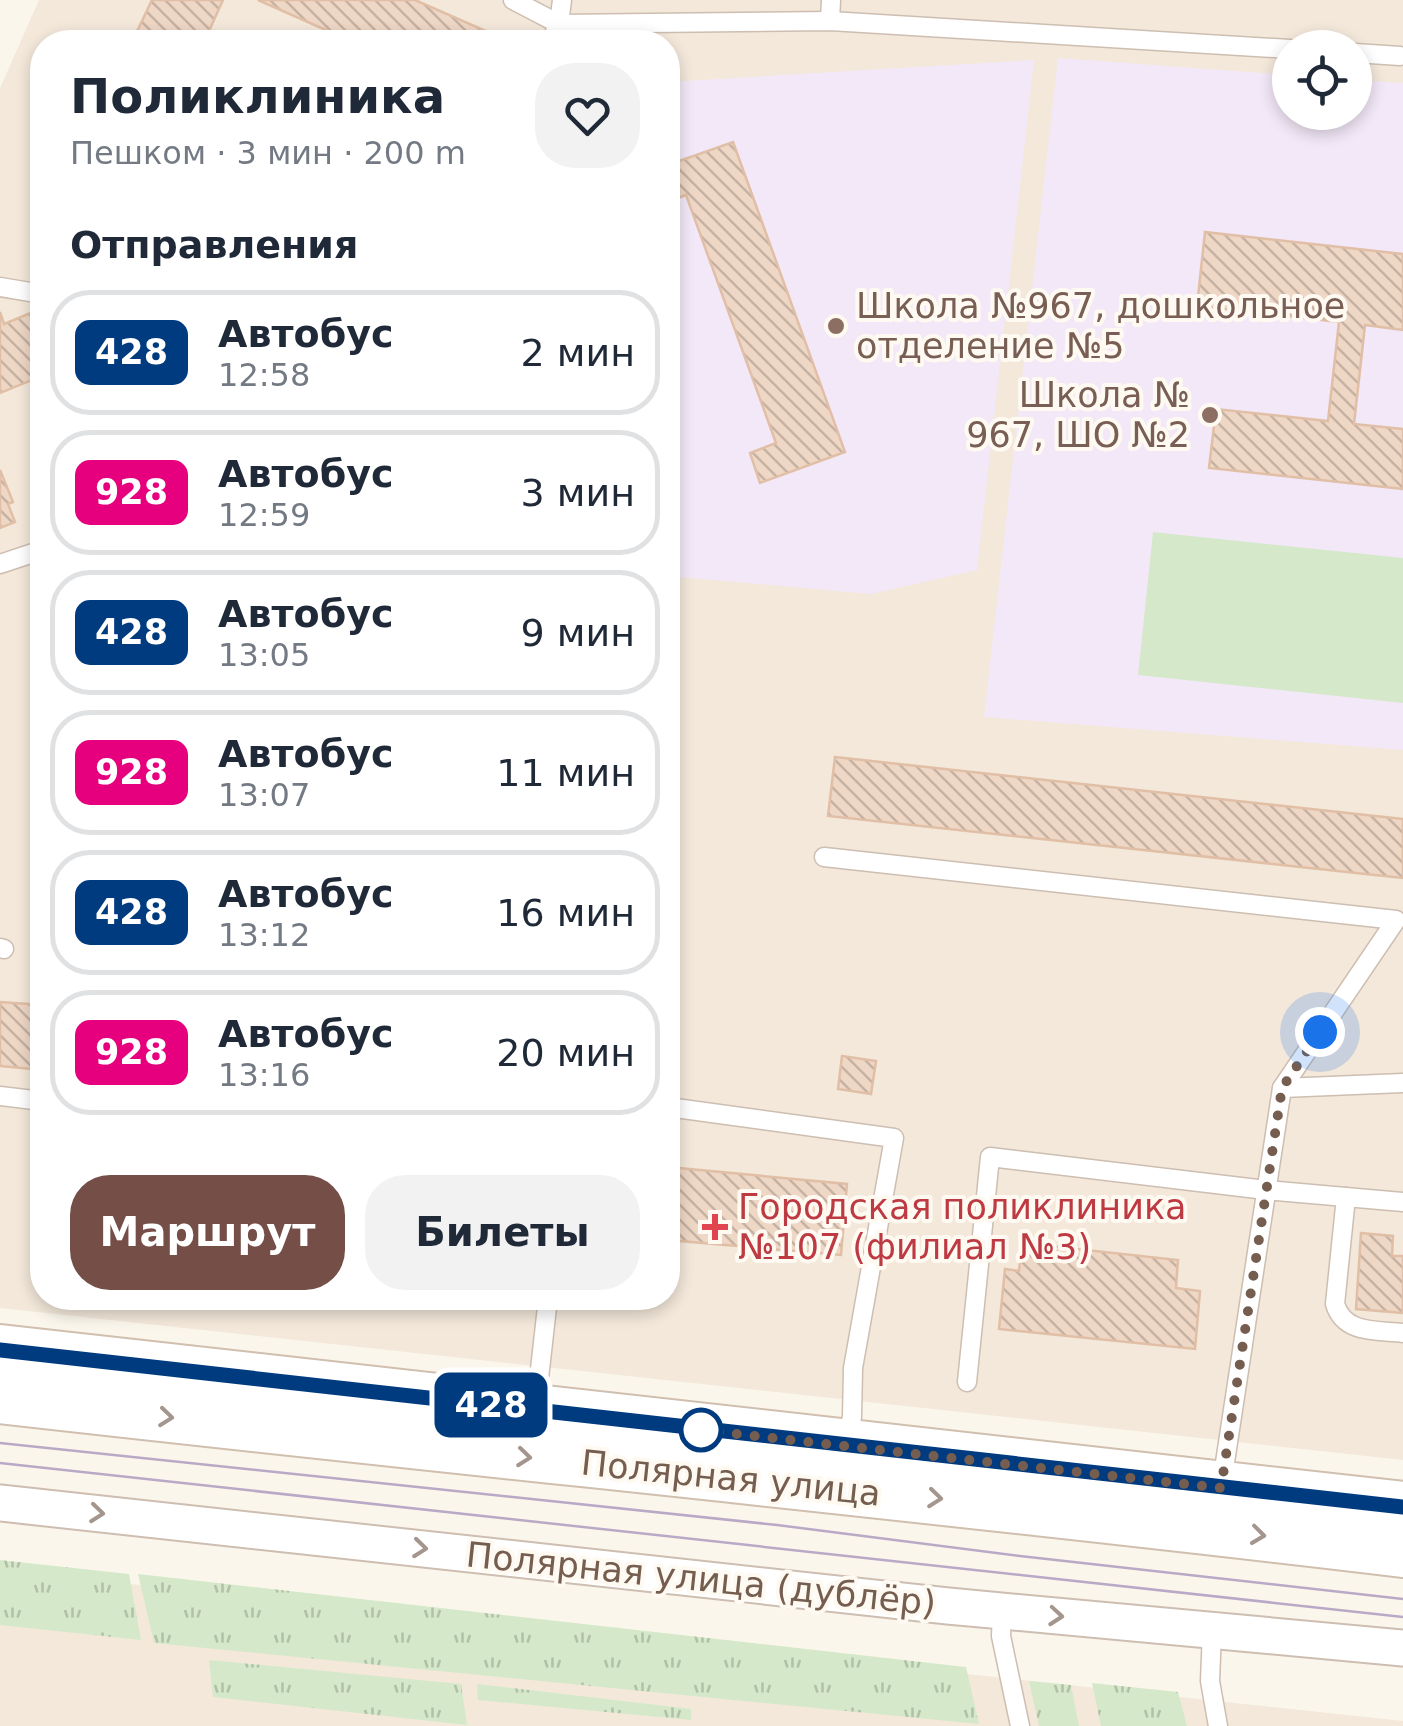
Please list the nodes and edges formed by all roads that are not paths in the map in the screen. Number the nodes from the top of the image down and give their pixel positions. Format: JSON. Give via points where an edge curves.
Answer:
{"nodes":[{"id":1,"x":513,"y":0,"type":"edge"},
{"id":2,"x":562,"y":0,"type":"edge"},
{"id":3,"x":832,"y":0,"type":"edge"},
{"id":4,"x":830,"y":20,"type":"junction"},
{"id":5,"x":559,"y":24,"type":"junction"},
{"id":6,"x":556,"y":30,"type":"edge"},
{"id":7,"x":1272,"y":48,"type":"edge"},
{"id":8,"x":1372,"y":54,"type":"edge"},
{"id":9,"x":1400,"y":56,"type":"dead end"},
{"id":10,"x":0,"y":287,"type":"edge"},
{"id":11,"x":30,"y":292,"type":"edge"},
{"id":12,"x":30,"y":554,"type":"edge"},
{"id":13,"x":0,"y":564,"type":"edge"},
{"id":14,"x":824,"y":856,"type":"dead end"},
{"id":15,"x":1403,"y":1083,"type":"edge"},
{"id":16,"x":1282,"y":1088,"type":"junction"},
{"id":17,"x":0,"y":1096,"type":"edge"},
{"id":18,"x":30,"y":1100,"type":"edge"},
{"id":19,"x":680,"y":1110,"type":"edge"},
{"id":20,"x":1266,"y":1190,"type":"junction"},
{"id":21,"x":1346,"y":1197,"type":"junction"},
{"id":22,"x":1403,"y":1202,"type":"edge"},
{"id":23,"x":547,"y":1310,"type":"edge"},
{"id":24,"x":1403,"y":1332,"type":"edge"},
{"id":25,"x":0,"y":1350,"type":"edge"},
{"id":26,"x":967,"y":1382,"type":"dead end"},
{"id":27,"x":0,"y":1398,"type":"edge"},
{"id":28,"x":535,"y":1410,"type":"junction"},
{"id":29,"x":845,"y":1446,"type":"junction"},
{"id":30,"x":1221,"y":1488,"type":"junction"},
{"id":31,"x":0,"y":1503,"type":"edge"},
{"id":32,"x":1403,"y":1507,"type":"edge"},
{"id":33,"x":1403,"y":1552,"type":"edge"},
{"id":34,"x":1002,"y":1611,"type":"junction"},
{"id":35,"x":1212,"y":1631,"type":"junction"},
{"id":36,"x":1403,"y":1648,"type":"edge"},
{"id":37,"x":1020,"y":1726,"type":"edge"},
{"id":38,"x":1218,"y":1726,"type":"edge"}],
"edges":[{"from":1,"to":5,"type":"lane"},
{"from":2,"to":5,"type":"lane"},
{"from":3,"to":4,"type":"lane"},
{"from":4,"to":5,"type":"lane"},
{"from":4,"to":7,"type":"lane"},
{"from":5,"to":6,"type":"lane"},
{"from":8,"to":9,"type":"lane"},
{"from":10,"to":11,"type":"lane"},
{"from":12,"to":13,"type":"lane"},
{"from":14,"to":16,"type":"lane","via":[[1396,920]]},
{"from":15,"to":16,"type":"lane"},
{"from":16,"to":20,"type":"lane"},
{"from":17,"to":18,"type":"lane"},
{"from":19,"to":29,"type":"lane","via":[[894,1138],[852,1368]]},
{"from":20,"to":21,"type":"lane"},
{"from":20,"to":26,"type":"lane","via":[[990,1157]]},
{"from":20,"to":30,"type":"lane"},
{"from":21,"to":22,"type":"lane"},
{"from":21,"to":24,"type":"lane","via":[[1338,1315],[1354,1328]]},
{"from":23,"to":28,"type":"lane"},
{"from":25,"to":28,"type":"main road","name":"Полярная улица"},
{"from":27,"to":33,"type":"main road","name":"Полярная улица","one_way":true},
{"from":28,"to":29,"type":"main road","name":"Полярная улица"},
{"from":29,"to":30,"type":"main road","name":"Полярная улица"},
{"from":30,"to":32,"type":"main road","name":"Полярная улица"},
{"from":31,"to":34,"type":"street","name":"Полярная улица (дублёр)","one_way":true},
{"from":34,"to":35,"type":"street","name":"Полярная улица (дублёр)","one_way":true},
{"from":34,"to":37,"type":"lane"},
{"from":35,"to":36,"type":"street","name":"Полярная улица (дублёр)"},
{"from":35,"to":38,"type":"lane","via":[[1210,1681]]}]}
